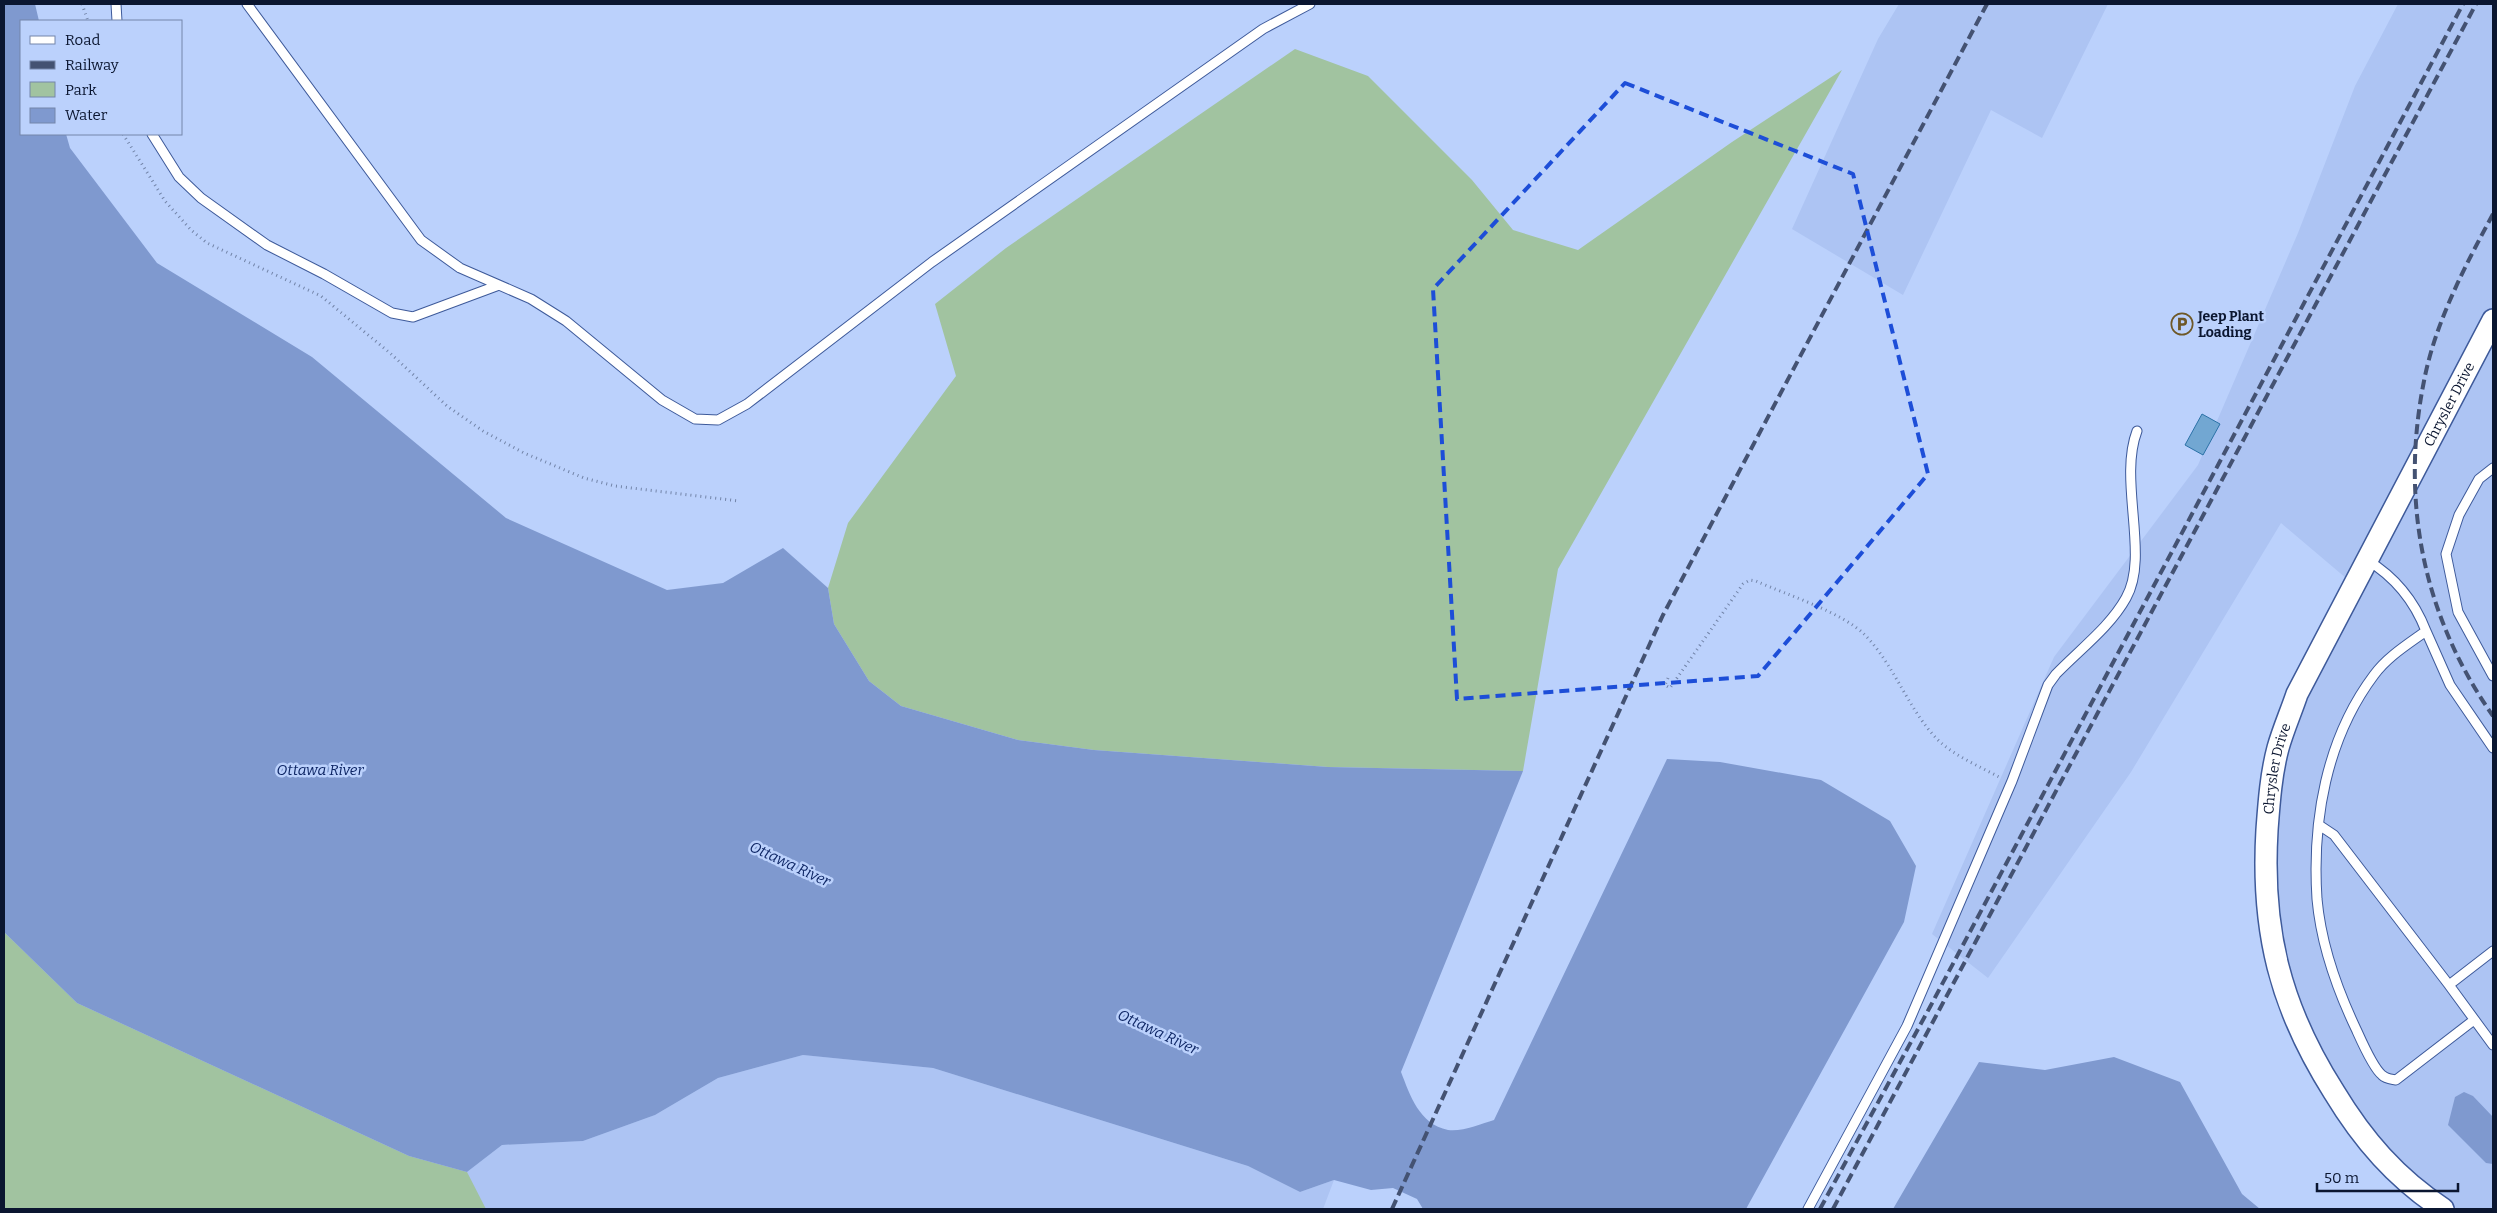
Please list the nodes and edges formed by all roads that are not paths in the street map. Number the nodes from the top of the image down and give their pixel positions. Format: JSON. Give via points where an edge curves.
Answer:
{"nodes":[{"id":1,"x":116,"y":4,"type":"edge"},
{"id":2,"x":247,"y":4,"type":"edge"},
{"id":3,"x":1310,"y":4,"type":"edge"},
{"id":4,"x":117,"y":20,"type":"edge"},
{"id":5,"x":153,"y":135,"type":"edge"},
{"id":6,"x":499,"y":286,"type":"junction"},
{"id":7,"x":2493,"y":320,"type":"edge"},
{"id":8,"x":2137,"y":431,"type":"dead end"},
{"id":9,"x":2493,"y":468,"type":"edge"},
{"id":10,"x":2366,"y":560,"type":"junction"},
{"id":11,"x":2426,"y":631,"type":"junction"},
{"id":12,"x":2493,"y":676,"type":"edge"},
{"id":13,"x":2493,"y":748,"type":"edge"},
{"id":14,"x":2319,"y":825,"type":"junction"},
{"id":15,"x":2493,"y":951,"type":"edge"},
{"id":16,"x":2449,"y":985,"type":"junction"},
{"id":17,"x":2474,"y":1020,"type":"junction"},
{"id":18,"x":2493,"y":1045,"type":"edge"},
{"id":19,"x":1808,"y":1209,"type":"edge"},
{"id":20,"x":2443,"y":1209,"type":"edge"}],
"edges":[{"from":1,"to":4,"type":"lane"},
{"from":2,"to":6,"type":"lane","via":[[422,240],[460,268]]},
{"from":3,"to":6,"type":"lane","via":[[1263,29],[932,262],[747,404],[718,420],[695,419],[662,400],[566,321],[531,299]]},
{"from":5,"to":6,"type":"lane","via":[[179,177],[200,198],[267,245],[392,313],[413,317]]},
{"from":7,"to":10,"type":"street","name":"Chrysler Drive"},
{"from":8,"to":19,"type":"lane","via":[[2130,458],[2135,570],[2127,596],[2117,612],[2048,685],[2011,783],[1907,1026]]},
{"from":9,"to":12,"type":"lane","via":[[2478,479],[2459,515],[2446,554],[2458,612]]},
{"from":10,"to":11,"type":"lane","via":[[2396,582],[2419,614]]},
{"from":10,"to":20,"type":"street","name":"Chrysler Drive","via":[[2297,694],[2278,748],[2269,798],[2266,907],[2287,1000],[2317,1066],[2353,1123],[2387,1164]]},
{"from":11,"to":13,"type":"lane","via":[[2450,685]]},
{"from":11,"to":14,"type":"lane","via":[[2374,674],[2355,705],[2331,758],[2323,786]]},
{"from":14,"to":16,"type":"lane","via":[[2334,835]]},
{"from":14,"to":17,"type":"lane","via":[[2317,900],[2328,954],[2340,995],[2381,1075],[2396,1080]]},
{"from":15,"to":16,"type":"lane"},
{"from":16,"to":17,"type":"lane"},
{"from":17,"to":18,"type":"lane"}]}
